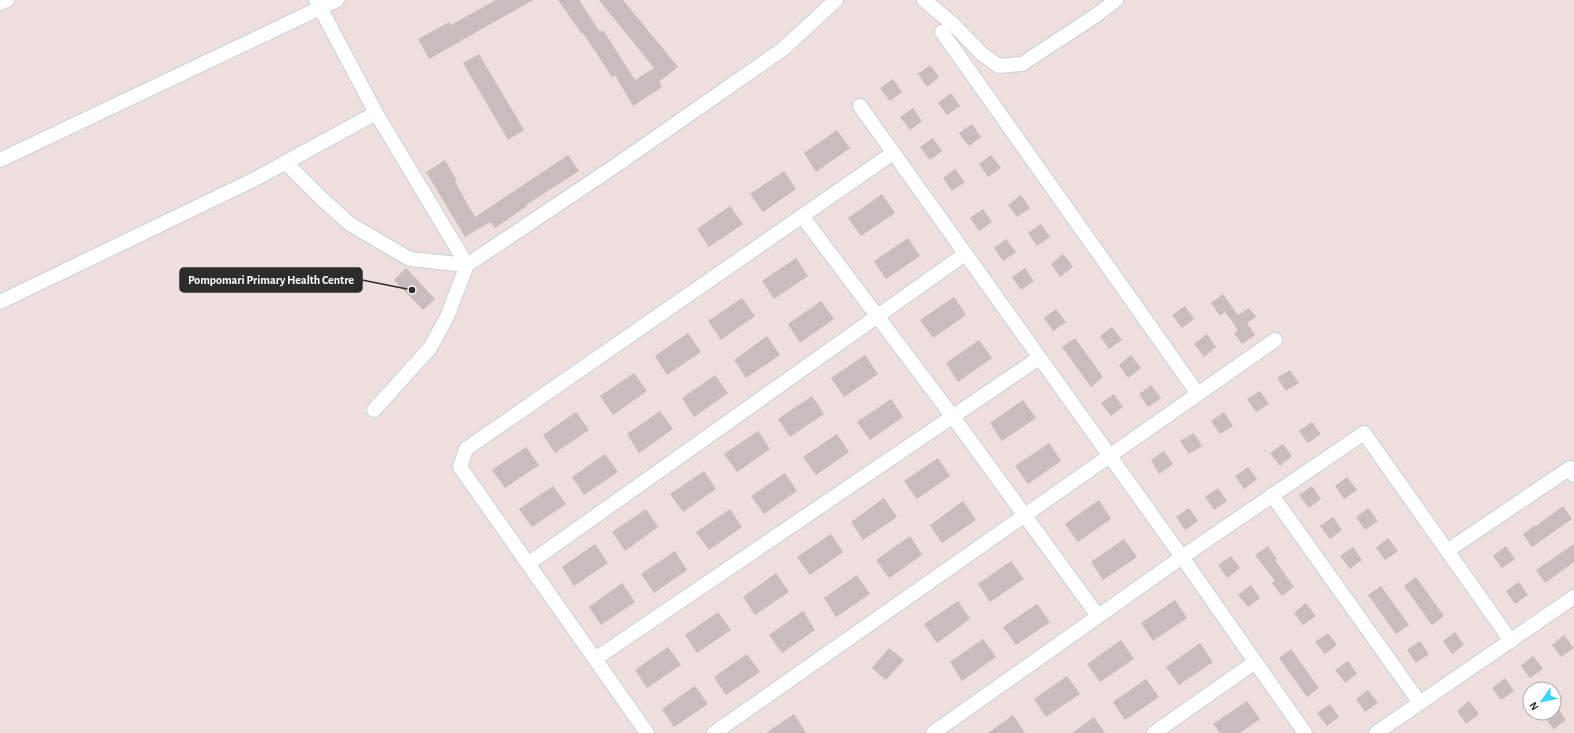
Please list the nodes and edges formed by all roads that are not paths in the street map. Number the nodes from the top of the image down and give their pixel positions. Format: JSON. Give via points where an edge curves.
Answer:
{"nodes":[{"id":1,"x":7,"y":0,"type":"edge"},
{"id":2,"x":337,"y":0,"type":"edge"},
{"id":3,"x":836,"y":0,"type":"edge"},
{"id":4,"x":924,"y":0,"type":"edge"},
{"id":5,"x":1116,"y":0,"type":"edge"},
{"id":6,"x":0,"y":3,"type":"edge"},
{"id":7,"x":318,"y":4,"type":"edge"},
{"id":8,"x":942,"y":32,"type":"dead end"},
{"id":9,"x":860,"y":106,"type":"dead end"},
{"id":10,"x":376,"y":113,"type":"junction"},
{"id":11,"x":893,"y":153,"type":"junction"},
{"id":12,"x":0,"y":160,"type":"edge"},
{"id":13,"x":285,"y":162,"type":"junction"},
{"id":14,"x":802,"y":216,"type":"junction"},
{"id":15,"x":965,"y":254,"type":"junction"},
{"id":16,"x":467,"y":265,"type":"junction"},
{"id":17,"x":0,"y":302,"type":"edge"},
{"id":18,"x":878,"y":316,"type":"junction"},
{"id":19,"x":1275,"y":340,"type":"dead end"},
{"id":20,"x":1039,"y":358,"type":"junction"},
{"id":21,"x":1198,"y":394,"type":"junction"},
{"id":22,"x":374,"y":410,"type":"dead end"},
{"id":23,"x":953,"y":416,"type":"junction"},
{"id":24,"x":1110,"y":456,"type":"junction"},
{"id":25,"x":1574,"y":474,"type":"edge"},
{"id":26,"x":1272,"y":496,"type":"junction"},
{"id":27,"x":1026,"y":515,"type":"junction"},
{"id":28,"x":1447,"y":551,"type":"junction"},
{"id":29,"x":1182,"y":557,"type":"junction"},
{"id":30,"x":528,"y":564,"type":"junction"},
{"id":31,"x":1574,"y":597,"type":"edge"},
{"id":32,"x":1098,"y":616,"type":"junction"},
{"id":33,"x":1510,"y":641,"type":"junction"},
{"id":34,"x":595,"y":659,"type":"junction"},
{"id":35,"x":1255,"y":662,"type":"junction"},
{"id":36,"x":1420,"y":703,"type":"junction"},
{"id":37,"x":647,"y":733,"type":"edge"},
{"id":38,"x":714,"y":733,"type":"edge"},
{"id":39,"x":933,"y":733,"type":"edge"},
{"id":40,"x":1154,"y":733,"type":"edge"},
{"id":41,"x":1305,"y":733,"type":"edge"},
{"id":42,"x":1376,"y":733,"type":"edge"}],
"edges":[{"from":1,"to":6,"type":"street"},
{"from":2,"to":7,"type":"street"},
{"from":3,"to":16,"type":"street","via":[[783,49]]},
{"from":4,"to":5,"type":"street","via":[[954,25],[982,54],[999,66],[1022,64]]},
{"from":7,"to":10,"type":"street"},
{"from":7,"to":12,"type":"street"},
{"from":8,"to":21,"type":"street"},
{"from":9,"to":11,"type":"street"},
{"from":10,"to":13,"type":"street"},
{"from":10,"to":16,"type":"street"},
{"from":11,"to":14,"type":"street"},
{"from":11,"to":15,"type":"street"},
{"from":13,"to":16,"type":"street","via":[[350,224],[410,259]]},
{"from":13,"to":17,"type":"street","via":[[253,180]]},
{"from":14,"to":18,"type":"street"},
{"from":14,"to":30,"type":"street","via":[[466,450],[460,467]]},
{"from":15,"to":18,"type":"street"},
{"from":15,"to":20,"type":"street"},
{"from":16,"to":22,"type":"street","via":[[447,317],[430,348]]},
{"from":18,"to":23,"type":"street"},
{"from":18,"to":30,"type":"street"},
{"from":19,"to":21,"type":"street"},
{"from":20,"to":23,"type":"street"},
{"from":20,"to":24,"type":"street"},
{"from":21,"to":24,"type":"street"},
{"from":23,"to":27,"type":"street"},
{"from":23,"to":34,"type":"street"},
{"from":24,"to":27,"type":"street"},
{"from":24,"to":29,"type":"street"},
{"from":25,"to":28,"type":"street","via":[[1570,468]]},
{"from":26,"to":28,"type":"street","via":[[1364,433]]},
{"from":26,"to":29,"type":"street"},
{"from":26,"to":36,"type":"street"},
{"from":27,"to":32,"type":"street"},
{"from":27,"to":38,"type":"street"},
{"from":28,"to":33,"type":"street"},
{"from":29,"to":32,"type":"street"},
{"from":29,"to":35,"type":"street"},
{"from":30,"to":34,"type":"street"},
{"from":31,"to":33,"type":"street"},
{"from":32,"to":39,"type":"street"},
{"from":33,"to":36,"type":"street"},
{"from":34,"to":37,"type":"street"},
{"from":35,"to":40,"type":"street"},
{"from":35,"to":41,"type":"street"},
{"from":36,"to":42,"type":"street"}]}
